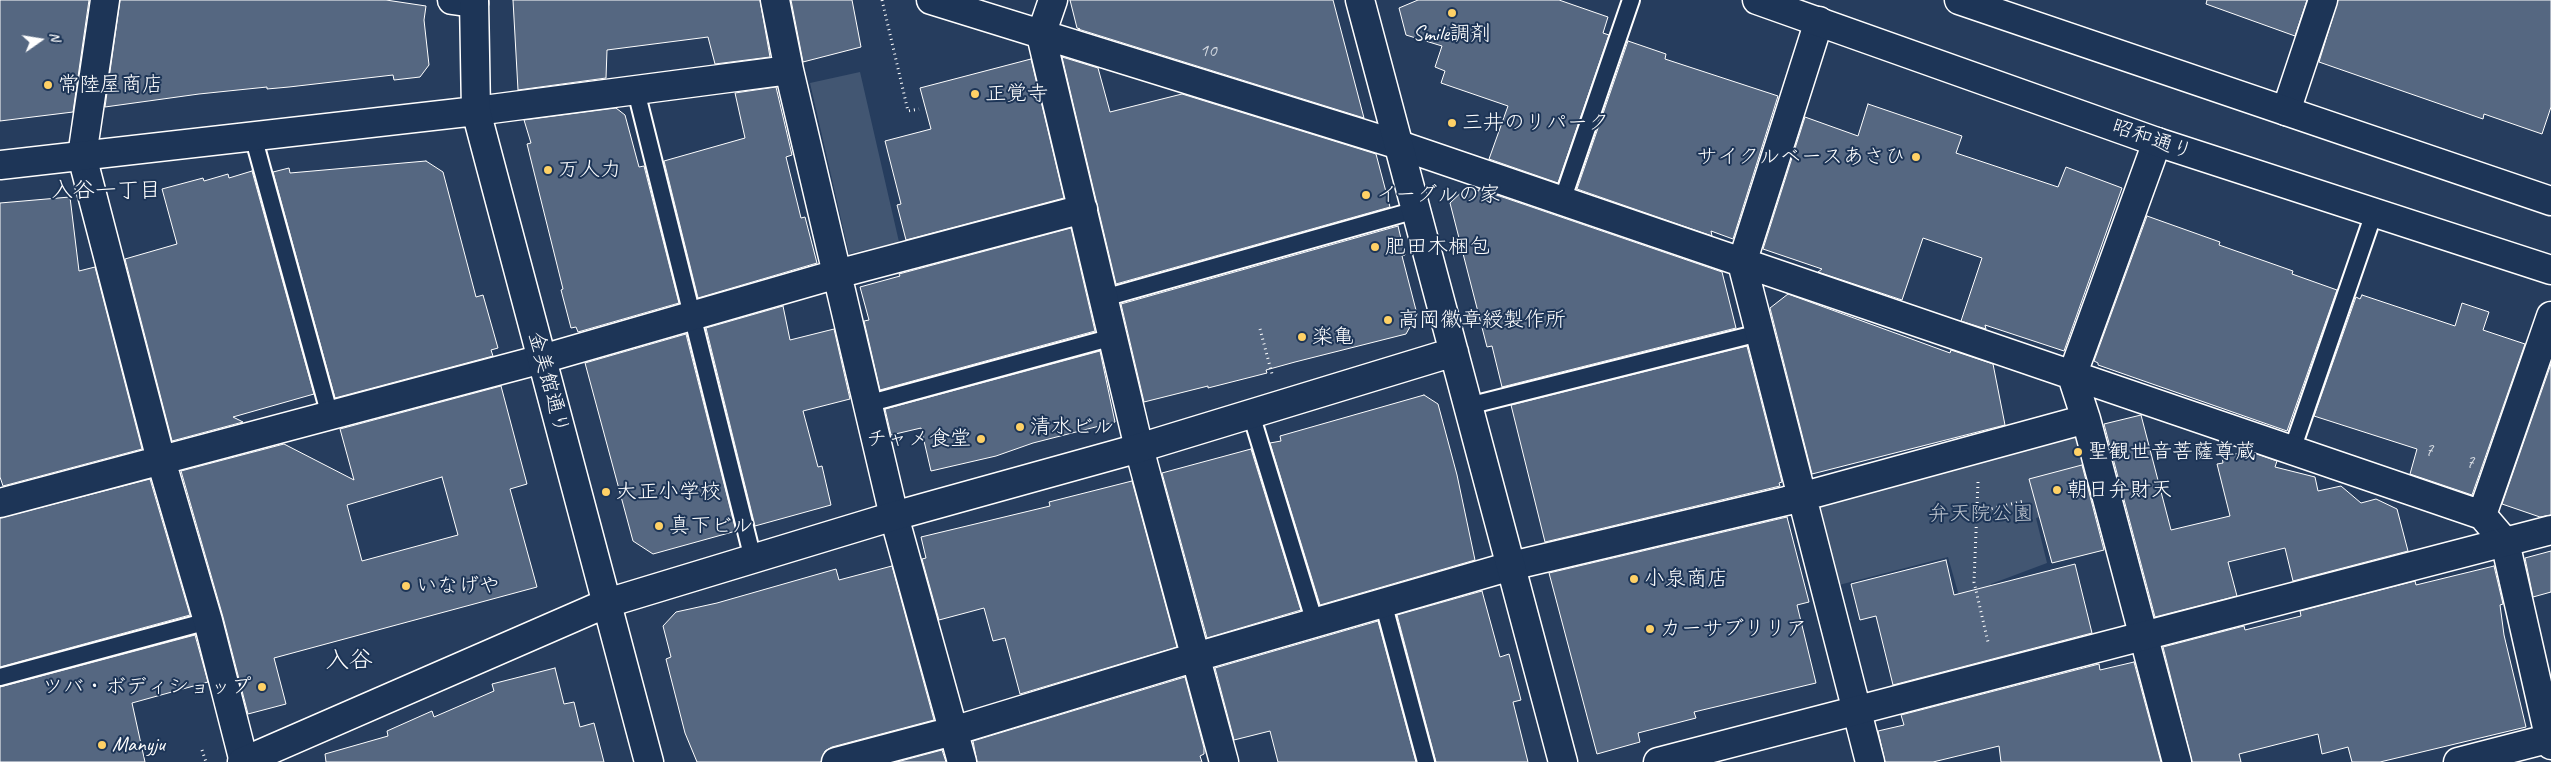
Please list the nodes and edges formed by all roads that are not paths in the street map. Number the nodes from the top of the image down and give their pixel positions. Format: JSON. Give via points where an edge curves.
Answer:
{"nodes":[{"id":1,"x":105,"y":0,"type":"edge"},
{"id":2,"x":775,"y":0,"type":"edge"},
{"id":3,"x":931,"y":0,"type":"edge"},
{"id":4,"x":1053,"y":0,"type":"edge"},
{"id":5,"x":1360,"y":0,"type":"edge"},
{"id":6,"x":1631,"y":0,"type":"edge"},
{"id":7,"x":1757,"y":0,"type":"edge"},
{"id":8,"x":1959,"y":0,"type":"edge"},
{"id":9,"x":2323,"y":0,"type":"edge"},
{"id":10,"x":467,"y":1,"type":"edge"},
{"id":11,"x":1819,"y":21,"type":"junction"},
{"id":12,"x":1041,"y":35,"type":"junction"},
{"id":13,"x":789,"y":70,"type":"junction"},
{"id":14,"x":636,"y":91,"type":"junction"},
{"id":15,"x":476,"y":111,"type":"junction"},
{"id":16,"x":2286,"y":111,"type":"junction"},
{"id":17,"x":253,"y":136,"type":"junction"},
{"id":18,"x":2157,"y":142,"type":"junction"},
{"id":19,"x":1399,"y":145,"type":"junction"},
{"id":20,"x":82,"y":156,"type":"junction"},
{"id":21,"x":0,"y":165,"type":"edge"},
{"id":22,"x":2551,"y":201,"type":"edge"},
{"id":23,"x":1562,"y":202,"type":"junction"},
{"id":24,"x":1083,"y":209,"type":"junction"},
{"id":25,"x":1416,"y":210,"type":"junction"},
{"id":26,"x":2374,"y":213,"type":"junction"},
{"id":27,"x":1742,"y":263,"type":"junction"},
{"id":28,"x":2551,"y":270,"type":"edge"},
{"id":29,"x":838,"y":274,"type":"junction"},
{"id":30,"x":1104,"y":298,"type":"junction"},
{"id":31,"x":692,"y":316,"type":"junction"},
{"id":32,"x":2551,"y":316,"type":"edge"},
{"id":33,"x":1759,"y":333,"type":"junction"},
{"id":34,"x":1113,"y":337,"type":"junction"},
{"id":35,"x":1454,"y":352,"type":"junction"},
{"id":36,"x":542,"y":359,"type":"junction"},
{"id":37,"x":2072,"y":376,"type":"junction"},
{"id":38,"x":867,"y":404,"type":"junction"},
{"id":39,"x":1468,"y":406,"type":"junction"},
{"id":40,"x":1251,"y":414,"type":"junction"},
{"id":41,"x":330,"y":416,"type":"junction"},
{"id":42,"x":2086,"y":418,"type":"junction"},
{"id":43,"x":1139,"y":448,"type":"junction"},
{"id":44,"x":2292,"y":450,"type":"junction"},
{"id":45,"x":161,"y":460,"type":"junction"},
{"id":46,"x":1801,"y":497,"type":"junction"},
{"id":47,"x":0,"y":503,"type":"edge"},
{"id":48,"x":2482,"y":515,"type":"junction"},
{"id":49,"x":894,"y":516,"type":"junction"},
{"id":50,"x":2551,"y":530,"type":"edge"},
{"id":51,"x":2505,"y":542,"type":"junction"},
{"id":52,"x":753,"y":559,"type":"junction"},
{"id":53,"x":1511,"y":566,"type":"junction"},
{"id":54,"x":1384,"y":602,"type":"junction"},
{"id":55,"x":607,"y":603,"type":"junction"},
{"id":56,"x":208,"y":621,"type":"junction"},
{"id":57,"x":1315,"y":623,"type":"junction"},
{"id":58,"x":2144,"y":635,"type":"junction"},
{"id":59,"x":1196,"y":657,"type":"junction"},
{"id":60,"x":0,"y":677,"type":"edge"},
{"id":61,"x":1857,"y":711,"type":"junction"},
{"id":62,"x":954,"y":731,"type":"junction"},
{"id":63,"x":2550,"y":740,"type":"edge"},
{"id":64,"x":243,"y":762,"type":"edge"},
{"id":65,"x":650,"y":762,"type":"edge"},
{"id":66,"x":836,"y":762,"type":"edge"},
{"id":67,"x":962,"y":762,"type":"edge"},
{"id":68,"x":1224,"y":762,"type":"edge"},
{"id":69,"x":1426,"y":762,"type":"edge"},
{"id":70,"x":1563,"y":762,"type":"edge"},
{"id":71,"x":1658,"y":762,"type":"edge"},
{"id":72,"x":1870,"y":762,"type":"edge"},
{"id":73,"x":2177,"y":762,"type":"edge"},
{"id":74,"x":2458,"y":762,"type":"edge"}],
"edges":[{"from":1,"to":20,"type":"main road"},
{"from":2,"to":13,"type":"main road"},
{"from":3,"to":12,"type":"main road"},
{"from":4,"to":12,"type":"main road"},
{"from":5,"to":19,"type":"main road"},
{"from":6,"to":23,"type":"lane"},
{"from":7,"to":11,"type":"main road","name":"昭和通り"},
{"from":8,"to":16,"type":"main road"},
{"from":9,"to":16,"type":"main road"},
{"from":10,"to":15,"type":"main road","name":"金美館通り"},
{"from":11,"to":18,"type":"main road","name":"昭和通り"},
{"from":11,"to":27,"type":"main road"},
{"from":12,"to":19,"type":"main road"},
{"from":12,"to":24,"type":"main road"},
{"from":13,"to":14,"type":"main road"},
{"from":13,"to":29,"type":"main road"},
{"from":14,"to":15,"type":"main road"},
{"from":14,"to":31,"type":"lane"},
{"from":15,"to":17,"type":"main road"},
{"from":15,"to":36,"type":"main road","name":"金美館通り"},
{"from":16,"to":22,"type":"main road"},
{"from":17,"to":20,"type":"main road"},
{"from":17,"to":41,"type":"lane"},
{"from":18,"to":26,"type":"main road","name":"昭和通り"},
{"from":18,"to":37,"type":"main road"},
{"from":19,"to":23,"type":"main road"},
{"from":19,"to":25,"type":"main road"},
{"from":20,"to":21,"type":"main road"},
{"from":20,"to":45,"type":"main road"},
{"from":23,"to":27,"type":"main road"},
{"from":24,"to":29,"type":"main road"},
{"from":24,"to":30,"type":"main road"},
{"from":25,"to":30,"type":"lane"},
{"from":25,"to":35,"type":"main road"},
{"from":26,"to":28,"type":"main road","name":"昭和通り"},
{"from":26,"to":44,"type":"lane"},
{"from":27,"to":33,"type":"main road"},
{"from":27,"to":37,"type":"main road"},
{"from":29,"to":31,"type":"main road"},
{"from":29,"to":38,"type":"main road"},
{"from":30,"to":34,"type":"main road"},
{"from":31,"to":36,"type":"main road"},
{"from":31,"to":52,"type":"lane"},
{"from":32,"to":48,"type":"main road"},
{"from":33,"to":39,"type":"lane"},
{"from":33,"to":46,"type":"main road"},
{"from":34,"to":38,"type":"lane"},
{"from":34,"to":43,"type":"main road"},
{"from":35,"to":39,"type":"main road"},
{"from":35,"to":40,"type":"main road"},
{"from":36,"to":41,"type":"main road"},
{"from":36,"to":55,"type":"main road","name":"金美館通り"},
{"from":37,"to":42,"type":"main road"},
{"from":37,"to":44,"type":"main road"},
{"from":38,"to":49,"type":"main road"},
{"from":39,"to":53,"type":"main road"},
{"from":40,"to":43,"type":"main road"},
{"from":40,"to":57,"type":"lane"},
{"from":41,"to":45,"type":"main road"},
{"from":42,"to":46,"type":"main road"},
{"from":42,"to":58,"type":"main road"},
{"from":43,"to":49,"type":"main road"},
{"from":43,"to":59,"type":"main road"},
{"from":44,"to":48,"type":"main road"},
{"from":45,"to":47,"type":"main road"},
{"from":45,"to":56,"type":"main road"},
{"from":46,"to":53,"type":"main road"},
{"from":46,"to":61,"type":"main road"},
{"from":48,"to":51,"type":"main road"},
{"from":49,"to":52,"type":"main road"},
{"from":49,"to":62,"type":"main road"},
{"from":50,"to":51,"type":"main road"},
{"from":51,"to":58,"type":"main road"},
{"from":51,"to":63,"type":"main road"},
{"from":52,"to":55,"type":"main road"},
{"from":53,"to":54,"type":"main road"},
{"from":53,"to":70,"type":"main road"},
{"from":54,"to":57,"type":"main road"},
{"from":54,"to":69,"type":"lane"},
{"from":55,"to":64,"type":"main road"},
{"from":55,"to":65,"type":"main road","name":"金美館通り"},
{"from":56,"to":60,"type":"lane"},
{"from":56,"to":64,"type":"main road"},
{"from":57,"to":59,"type":"main road"},
{"from":58,"to":61,"type":"main road"},
{"from":58,"to":73,"type":"main road"},
{"from":59,"to":62,"type":"main road"},
{"from":59,"to":68,"type":"main road"},
{"from":61,"to":71,"type":"main road"},
{"from":61,"to":72,"type":"main road"},
{"from":62,"to":66,"type":"main road"},
{"from":62,"to":67,"type":"main road"},
{"from":63,"to":74,"type":"main road"}]}
